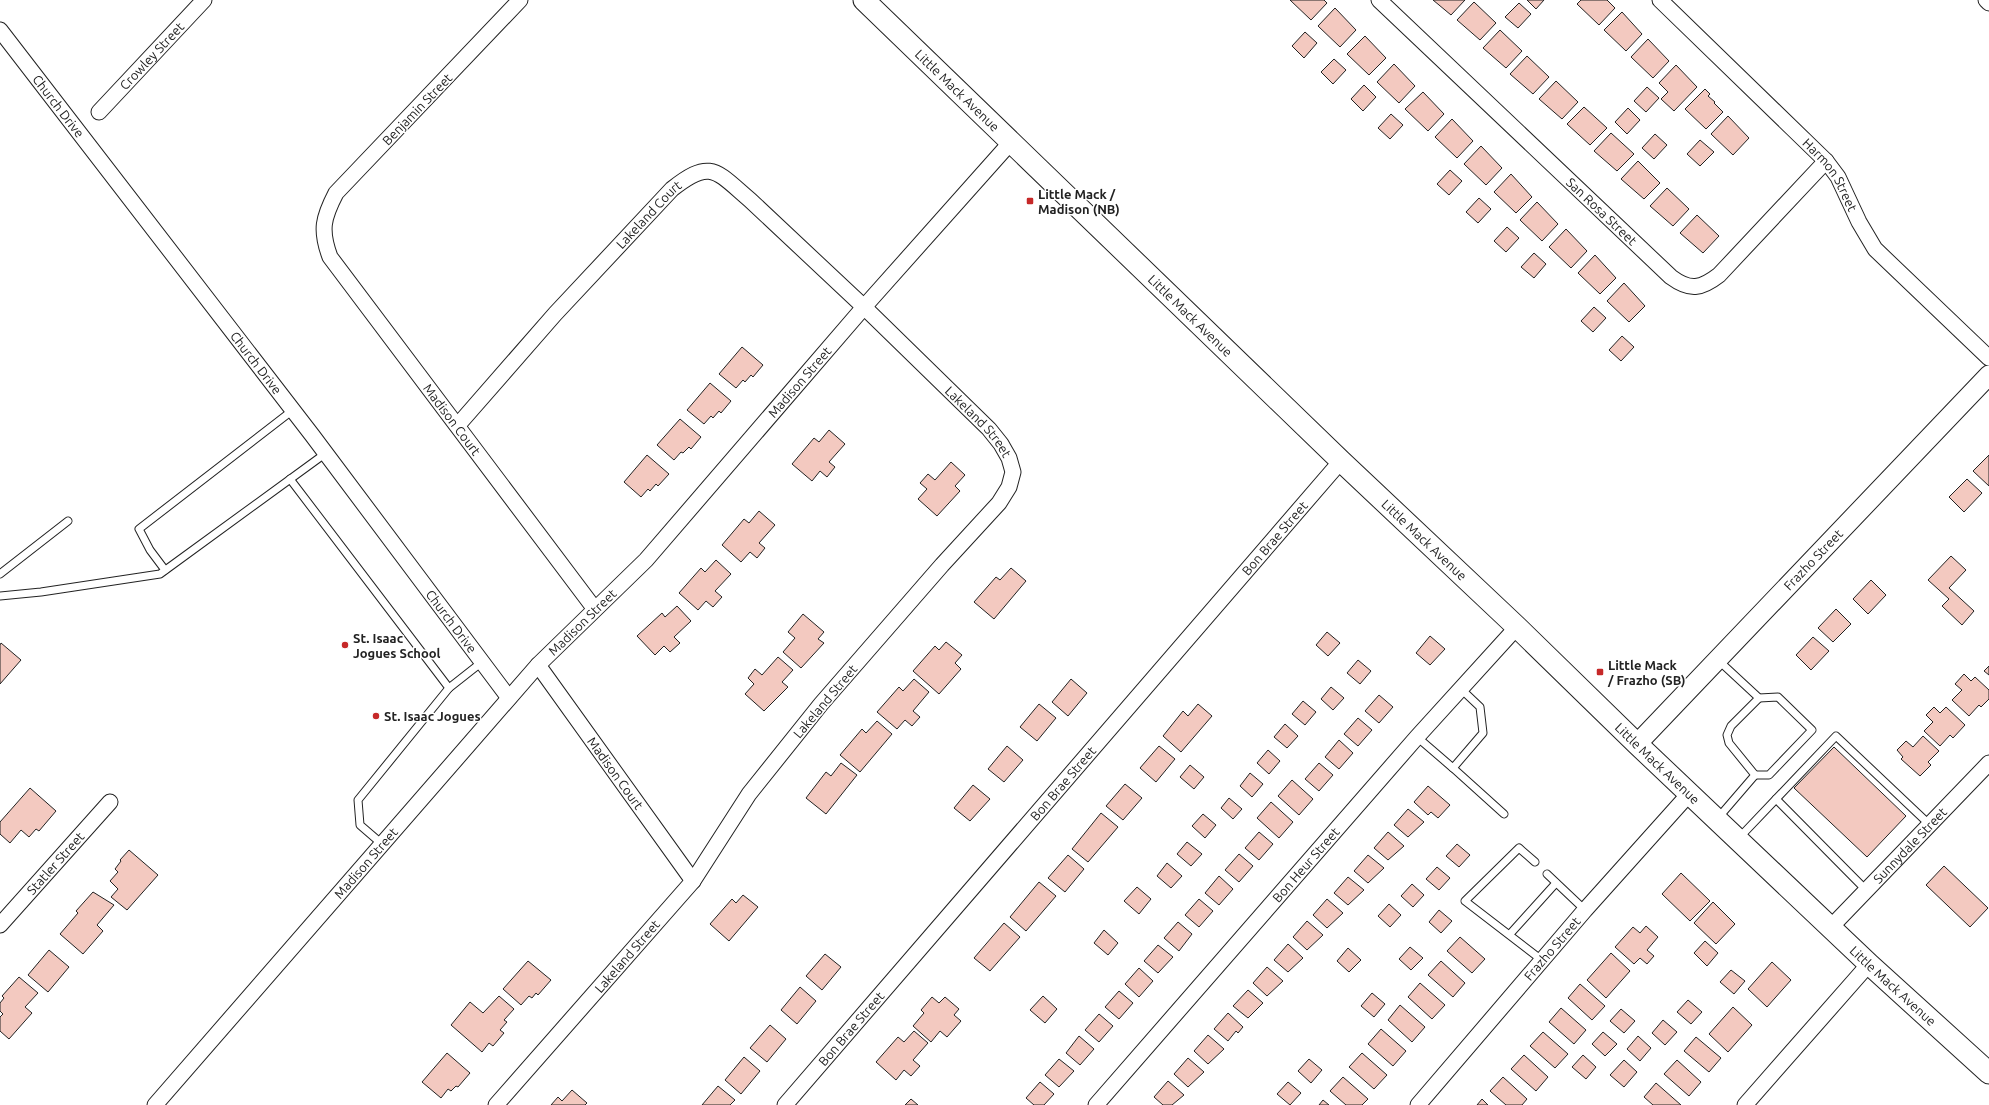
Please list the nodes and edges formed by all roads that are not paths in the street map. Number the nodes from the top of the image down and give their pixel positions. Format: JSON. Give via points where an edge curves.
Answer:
{"nodes":[{"id":1,"x":204,"y":0,"type":"edge"},
{"id":2,"x":520,"y":0,"type":"edge"},
{"id":3,"x":864,"y":0,"type":"edge"},
{"id":4,"x":1379,"y":0,"type":"edge"},
{"id":5,"x":1660,"y":0,"type":"edge"},
{"id":6,"x":1986,"y":0,"type":"edge"},
{"id":7,"x":1989,"y":3,"type":"edge"},
{"id":8,"x":0,"y":30,"type":"edge"},
{"id":9,"x":99,"y":112,"type":"dead end"},
{"id":10,"x":1011,"y":142,"type":"junction"},
{"id":11,"x":1826,"y":161,"type":"junction"},
{"id":12,"x":323,"y":224,"type":"joint"},
{"id":13,"x":864,"y":307,"type":"junction"},
{"id":14,"x":1989,"y":358,"type":"edge"},
{"id":15,"x":1989,"y":375,"type":"edge"},
{"id":16,"x":293,"y":410,"type":"junction"},
{"id":17,"x":458,"y":425,"type":"junction"},
{"id":18,"x":326,"y":453,"type":"junction"},
{"id":19,"x":1341,"y":461,"type":"junction"},
{"id":20,"x":290,"y":479,"type":"junction"},
{"id":21,"x":68,"y":521,"type":"dead end"},
{"id":22,"x":165,"y":570,"type":"junction"},
{"id":23,"x":0,"y":574,"type":"edge"},
{"id":24,"x":0,"y":596,"type":"edge"},
{"id":25,"x":594,"y":608,"type":"junction"},
{"id":26,"x":1517,"y":627,"type":"junction"},
{"id":27,"x":1718,"y":660,"type":"junction"},
{"id":28,"x":482,"y":662,"type":"junction"},
{"id":29,"x":538,"y":665,"type":"junction"},
{"id":30,"x":449,"y":688,"type":"junction"},
{"id":31,"x":1460,"y":688,"type":"junction"},
{"id":32,"x":509,"y":698,"type":"junction"},
{"id":33,"x":1759,"y":698,"type":"junction"},
{"id":34,"x":1417,"y":737,"type":"junction"},
{"id":35,"x":1637,"y":744,"type":"junction"},
{"id":36,"x":1989,"y":763,"type":"edge"},
{"id":37,"x":1453,"y":768,"type":"junction"},
{"id":38,"x":1755,"y":775,"type":"junction"},
{"id":39,"x":1689,"y":794,"type":"junction"},
{"id":40,"x":1776,"y":799,"type":"junction"},
{"id":41,"x":110,"y":802,"type":"dead end"},
{"id":42,"x":1504,"y":814,"type":"dead end"},
{"id":43,"x":1717,"y":820,"type":"junction"},
{"id":44,"x":1930,"y":825,"type":"junction"},
{"id":45,"x":1737,"y":839,"type":"junction"},
{"id":46,"x":382,"y":844,"type":"junction"},
{"id":47,"x":1535,"y":862,"type":"dead end"},
{"id":48,"x":1547,"y":874,"type":"dead end"},
{"id":49,"x":693,"y":880,"type":"junction"},
{"id":50,"x":1556,"y":883,"type":"junction"},
{"id":51,"x":1867,"y":891,"type":"junction"},
{"id":52,"x":1585,"y":910,"type":"junction"},
{"id":53,"x":0,"y":925,"type":"edge"},
{"id":54,"x":1830,"y":928,"type":"junction"},
{"id":55,"x":1510,"y":934,"type":"junction"},
{"id":56,"x":1543,"y":961,"type":"junction"},
{"id":57,"x":1869,"y":964,"type":"junction"},
{"id":58,"x":1989,"y":1073,"type":"edge"},
{"id":59,"x":155,"y":1105,"type":"edge"},
{"id":60,"x":496,"y":1105,"type":"edge"},
{"id":61,"x":785,"y":1105,"type":"edge"},
{"id":62,"x":1096,"y":1105,"type":"edge"},
{"id":63,"x":1418,"y":1105,"type":"edge"},
{"id":64,"x":1745,"y":1105,"type":"edge"}],
"edges":[{"from":1,"to":9,"type":"street","name":"Crowley Street"},
{"from":2,"to":12,"type":"street","name":"Benjamin Street","via":[[336,193]]},
{"from":3,"to":10,"type":"main road","name":"Little Mack Avenue"},
{"from":4,"to":11,"type":"street","name":"San Rosa Street","via":[[1671,277],[1688,287],[1701,286],[1719,276]]},
{"from":5,"to":11,"type":"street","name":"Harmon Street"},
{"from":6,"to":7,"type":"street"},
{"from":8,"to":16,"type":"street","name":"Church Drive"},
{"from":10,"to":13,"type":"street","name":"Madison Street"},
{"from":10,"to":19,"type":"main road","name":"Little Mack Avenue"},
{"from":11,"to":14,"type":"street","name":"Harmon Street","via":[[1838,177],[1875,249]]},
{"from":12,"to":17,"type":"street","name":"Madison Court","via":[[330,257]]},
{"from":13,"to":17,"type":"street","name":"Lakeland Court","via":[[722,176],[702,170],[687,177],[672,189],[555,314]]},
{"from":13,"to":25,"type":"street","name":"Madison Street","via":[[646,560],[620,587]]},
{"from":13,"to":49,"type":"street","name":"Lakeland Street","via":[[955,395],[1001,444],[1013,472],[1009,487],[999,503],[821,704],[749,794]]},
{"from":15,"to":27,"type":"street","name":"Frazho Street"},
{"from":16,"to":18,"type":"street","name":"Church Drive"},
{"from":16,"to":22,"type":"lane","via":[[139,529]]},
{"from":17,"to":25,"type":"street","name":"Madison Court"},
{"from":18,"to":20,"type":"lane"},
{"from":18,"to":28,"type":"street","name":"Church Drive"},
{"from":19,"to":26,"type":"main road","name":"Little Mack Avenue"},
{"from":19,"to":61,"type":"street","name":"Bon Brae Street"},
{"from":20,"to":22,"type":"lane"},
{"from":20,"to":30,"type":"lane"},
{"from":21,"to":23,"type":"lane"},
{"from":22,"to":24,"type":"lane","via":[[160,574]]},
{"from":25,"to":29,"type":"street","name":"Madison Street"},
{"from":26,"to":31,"type":"street","name":"Bon Heur Street"},
{"from":26,"to":35,"type":"main road","name":"Little Mack Avenue"},
{"from":27,"to":33,"type":"lane"},
{"from":27,"to":35,"type":"street","name":"Frazho Street"},
{"from":28,"to":30,"type":"lane"},
{"from":28,"to":32,"type":"street","name":"Church Drive"},
{"from":29,"to":32,"type":"street","name":"Madison Street"},
{"from":29,"to":49,"type":"street","name":"Madison Court"},
{"from":30,"to":46,"type":"lane","via":[[358,800],[360,825]]},
{"from":31,"to":34,"type":"street","name":"Bon Heur Street"},
{"from":31,"to":37,"type":"lane","via":[[1480,707],[1484,733]]},
{"from":32,"to":46,"type":"street","name":"Madison Street"},
{"from":33,"to":38,"type":"lane","via":[[1732,726],[1727,735],[1729,743]]},
{"from":33,"to":38,"type":"lane","via":[[1778,697],[1812,730],[1769,775]]},
{"from":34,"to":37,"type":"lane"},
{"from":34,"to":62,"type":"street","name":"Bon Heur Street"},
{"from":35,"to":39,"type":"main road","name":"Little Mack Avenue"},
{"from":36,"to":44,"type":"street","name":"Sunnydale Street"},
{"from":37,"to":42,"type":"lane"},
{"from":38,"to":43,"type":"lane"},
{"from":39,"to":43,"type":"main road","name":"Little Mack Avenue"},
{"from":39,"to":52,"type":"street","name":"Frazho Street"},
{"from":40,"to":44,"type":"lane","via":[[1836,736]]},
{"from":40,"to":45,"type":"lane"},
{"from":40,"to":51,"type":"lane"},
{"from":41,"to":53,"type":"street","name":"Statler Street"},
{"from":43,"to":45,"type":"main road","name":"Little Mack Avenue"},
{"from":44,"to":51,"type":"street","name":"Sunnydale Street"},
{"from":45,"to":54,"type":"main road","name":"Little Mack Avenue"},
{"from":46,"to":59,"type":"street","name":"Madison Street"},
{"from":47,"to":55,"type":"lane","via":[[1519,848],[1465,901],[1499,929]]},
{"from":48,"to":50,"type":"lane"},
{"from":49,"to":60,"type":"street","name":"Lakeland Street"},
{"from":50,"to":52,"type":"lane"},
{"from":50,"to":55,"type":"lane"},
{"from":51,"to":54,"type":"street","name":"Sunnydale Street"},
{"from":52,"to":56,"type":"street","name":"Frazho Street"},
{"from":54,"to":57,"type":"main road","name":"Little Mack Avenue"},
{"from":55,"to":56,"type":"lane"},
{"from":56,"to":63,"type":"street","name":"Frazho Street"},
{"from":57,"to":58,"type":"main road","name":"Little Mack Avenue"},
{"from":57,"to":64,"type":"street"}]}
